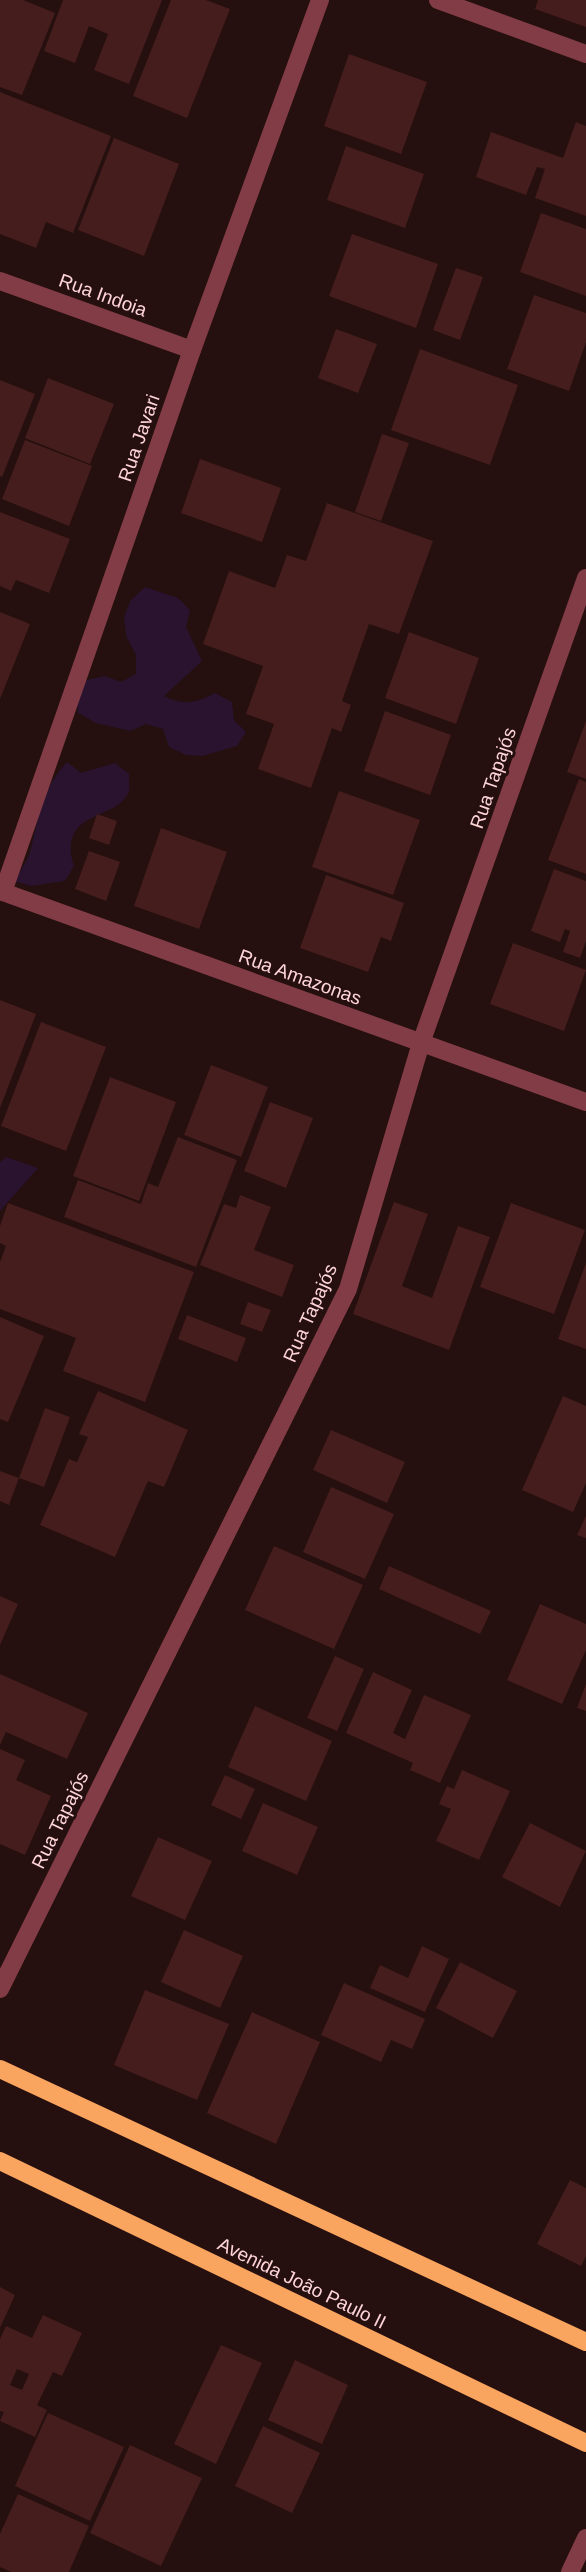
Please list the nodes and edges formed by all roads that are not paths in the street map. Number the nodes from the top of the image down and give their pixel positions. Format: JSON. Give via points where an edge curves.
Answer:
{"nodes":[{"id":1,"x":320,"y":0,"type":"edge"},
{"id":2,"x":438,"y":0,"type":"edge"},
{"id":3,"x":586,"y":54,"type":"edge"},
{"id":4,"x":0,"y":281,"type":"edge"},
{"id":5,"x":192,"y":350,"type":"junction"},
{"id":6,"x":586,"y":578,"type":"edge"},
{"id":7,"x":1,"y":891,"type":"edge"},
{"id":8,"x":421,"y":1043,"type":"junction"},
{"id":9,"x":586,"y":1102,"type":"edge"},
{"id":10,"x":0,"y":1989,"type":"edge"},
{"id":11,"x":0,"y":2068,"type":"edge"},
{"id":12,"x":0,"y":2161,"type":"edge"},
{"id":13,"x":586,"y":2342,"type":"edge"},
{"id":14,"x":586,"y":2443,"type":"edge"},
{"id":15,"x":586,"y":2538,"type":"edge"},
{"id":16,"x":570,"y":2572,"type":"edge"}],
"edges":[{"from":1,"to":5,"type":"street","name":"Rua Javari"},
{"from":2,"to":3,"type":"street"},
{"from":4,"to":5,"type":"street","name":"Rua Indoia"},
{"from":5,"to":7,"type":"street","name":"Rua Javari"},
{"from":6,"to":8,"type":"street","name":"Rua Tapajós"},
{"from":7,"to":8,"type":"street","name":"Rua Amazonas"},
{"from":8,"to":9,"type":"street","name":"Rua Amazonas"},
{"from":8,"to":10,"type":"street","name":"Rua Tapajós","via":[[348,1289]]},
{"from":11,"to":13,"type":"main road"},
{"from":12,"to":14,"type":"main road","name":"Avenida João Paulo II"},
{"from":15,"to":16,"type":"street"}]}
